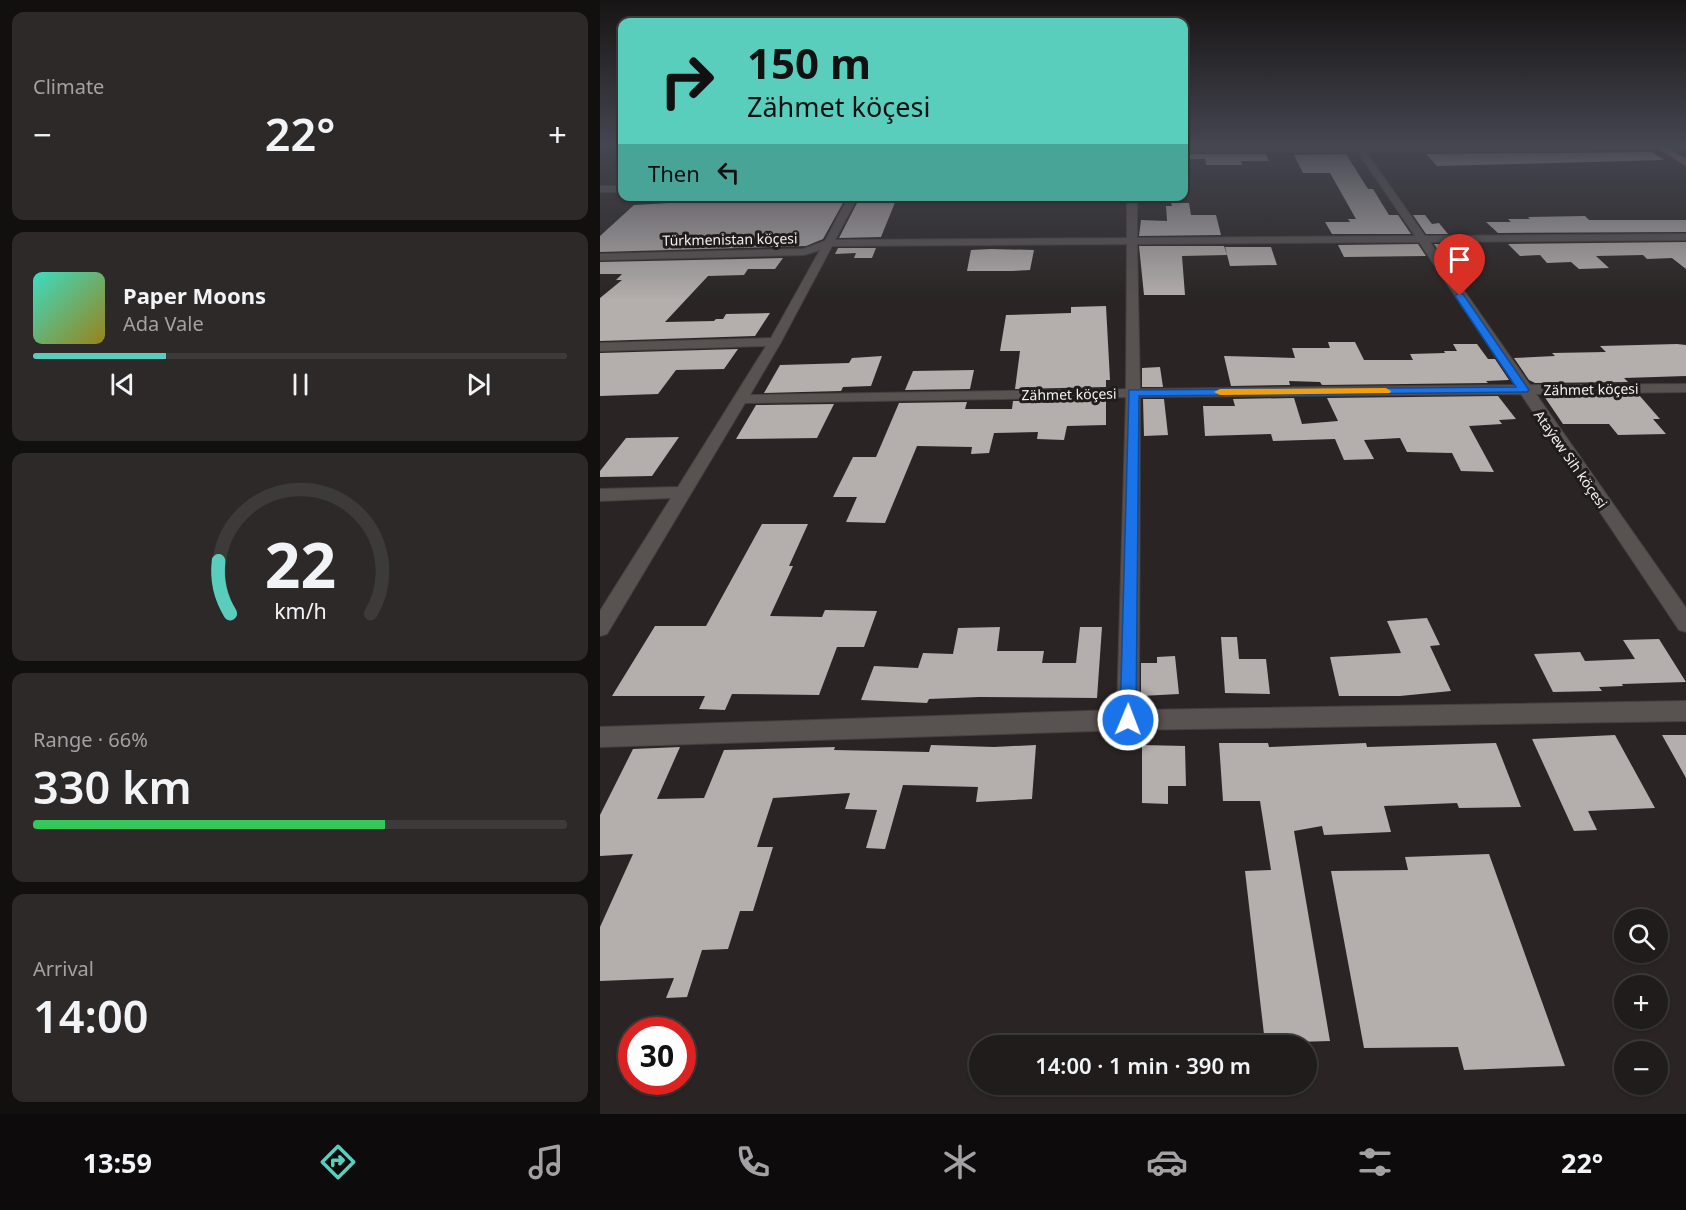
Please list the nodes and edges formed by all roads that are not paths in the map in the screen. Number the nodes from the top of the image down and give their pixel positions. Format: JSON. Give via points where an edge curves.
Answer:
{"nodes":[{"id":1,"x":1393,"y":196,"type":"edge"},
{"id":2,"x":851,"y":201,"type":"edge"},
{"id":3,"x":1132,"y":201,"type":"edge"},
{"id":4,"x":1686,"y":237,"type":"edge"},
{"id":5,"x":1422,"y":239,"type":"junction"},
{"id":6,"x":1132,"y":240,"type":"junction"},
{"id":7,"x":828,"y":243,"type":"junction"},
{"id":8,"x":600,"y":257,"type":"edge"},
{"id":9,"x":775,"y":342,"type":"junction"},
{"id":10,"x":600,"y":347,"type":"edge"},
{"id":11,"x":1686,"y":388,"type":"edge"},
{"id":12,"x":1524,"y":390,"type":"junction"},
{"id":13,"x":1133,"y":393,"type":"junction"},
{"id":14,"x":740,"y":399,"type":"junction"},
{"id":15,"x":683,"y":492,"type":"junction"},
{"id":16,"x":600,"y":495,"type":"edge"},
{"id":17,"x":1686,"y":624,"type":"edge"},
{"id":18,"x":600,"y":628,"type":"edge"},
{"id":19,"x":1686,"y":711,"type":"edge"},
{"id":20,"x":1128,"y":720,"type":"junction"},
{"id":21,"x":600,"y":737,"type":"edge"}],
"edges":[{"from":1,"to":5,"type":"street","name":"Ataýew Sih köçesi"},
{"from":2,"to":7,"type":"street"},
{"from":3,"to":6,"type":"street"},
{"from":4,"to":5,"type":"street","name":"Türkmenistan köçesi"},
{"from":5,"to":6,"type":"street","name":"Türkmenistan köçesi"},
{"from":5,"to":12,"type":"street","name":"Ataýew Sih köçesi"},
{"from":6,"to":7,"type":"street","name":"Türkmenistan köçesi"},
{"from":6,"to":13,"type":"street"},
{"from":7,"to":8,"type":"street","name":"Türkmenistan köçesi","via":[[804,252]]},
{"from":7,"to":9,"type":"street"},
{"from":9,"to":10,"type":"street"},
{"from":9,"to":14,"type":"street"},
{"from":11,"to":12,"type":"street","name":"Zähmet köçesi"},
{"from":12,"to":13,"type":"street","name":"Zähmet köçesi"},
{"from":12,"to":17,"type":"street","name":"Ataýew Sih köçesi"},
{"from":13,"to":14,"type":"street","name":"Zähmet köçesi"},
{"from":13,"to":20,"type":"street"},
{"from":14,"to":15,"type":"street"},
{"from":15,"to":16,"type":"street"},
{"from":15,"to":18,"type":"street"},
{"from":19,"to":20,"type":"street"},
{"from":20,"to":21,"type":"street"}]}
